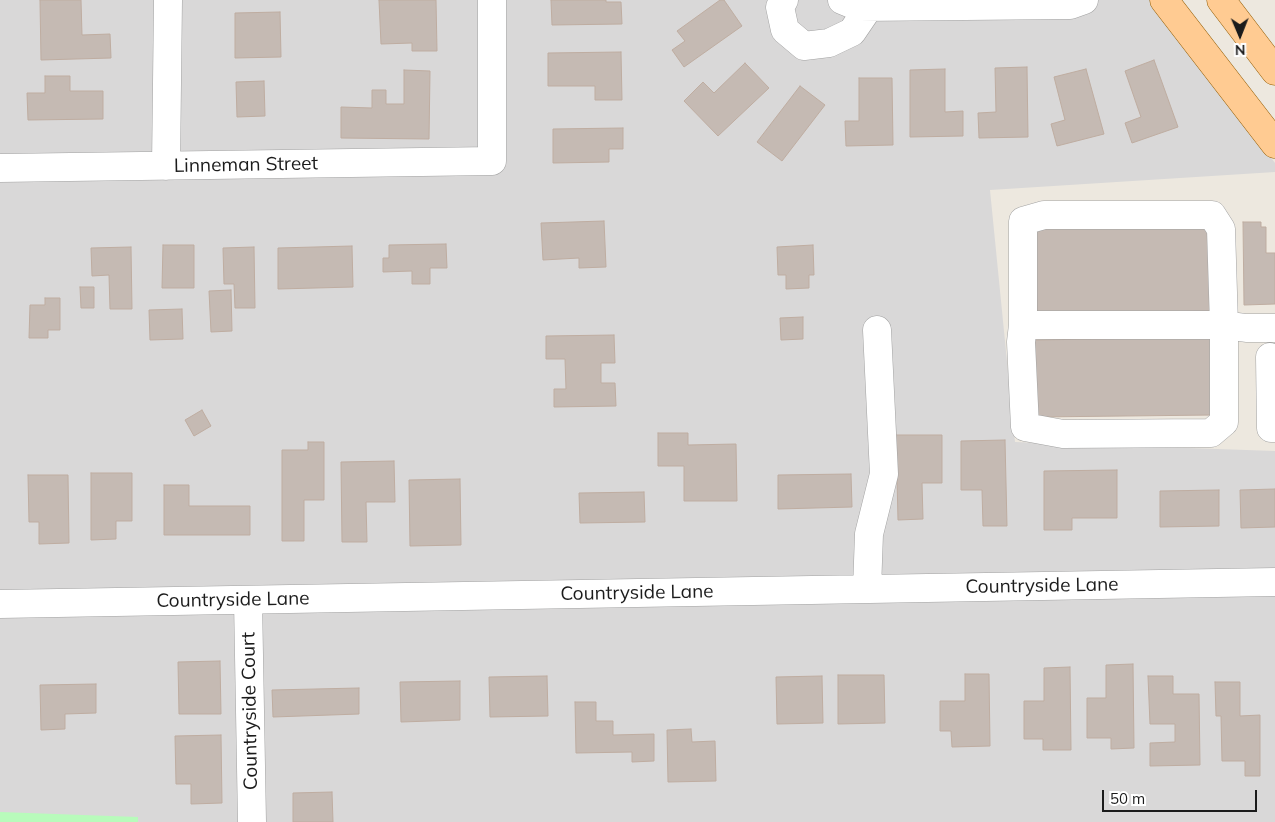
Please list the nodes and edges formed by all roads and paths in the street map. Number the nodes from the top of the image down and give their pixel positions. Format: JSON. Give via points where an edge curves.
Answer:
{"nodes":[{"id":1,"x":168,"y":0,"type":"edge"},
{"id":2,"x":492,"y":0,"type":"edge"},
{"id":3,"x":784,"y":0,"type":"edge"},
{"id":4,"x":842,"y":0,"type":"edge"},
{"id":5,"x":1221,"y":0,"type":"edge"},
{"id":6,"x":1076,"y":2,"type":"edge"},
{"id":7,"x":1174,"y":4,"type":"edge"},
{"id":8,"x":869,"y":7,"type":"junction"},
{"id":9,"x":1275,"y":71,"type":"edge"},
{"id":10,"x":1275,"y":144,"type":"edge"},
{"id":11,"x":166,"y":166,"type":"junction"},
{"id":12,"x":0,"y":168,"type":"edge"},
{"id":13,"x":1224,"y":325,"type":"junction"},
{"id":14,"x":1023,"y":326,"type":"junction"},
{"id":15,"x":1275,"y":328,"type":"edge"},
{"id":16,"x":877,"y":330,"type":"dead end"},
{"id":17,"x":1270,"y":357,"type":"dead end"},
{"id":18,"x":1275,"y":428,"type":"edge"},
{"id":19,"x":1275,"y":582,"type":"edge"},
{"id":20,"x":867,"y":589,"type":"junction"},
{"id":21,"x":248,"y":600,"type":"junction"},
{"id":22,"x":0,"y":604,"type":"edge"},
{"id":23,"x":252,"y":822,"type":"edge"}],
"edges":[{"from":1,"to":11,"type":"street"},
{"from":2,"to":11,"type":"street","name":"Linneman Street","via":[[492,161]]},
{"from":3,"to":8,"type":"street","via":[[780,7],[785,30],[804,46],[829,43],[852,32]]},
{"from":4,"to":8,"type":"street","via":[[859,7]]},
{"from":5,"to":9,"type":"main road"},
{"from":6,"to":8,"type":"street"},
{"from":7,"to":10,"type":"main road"},
{"from":11,"to":12,"type":"street","name":"Linneman Street"},
{"from":13,"to":14,"type":"street"},
{"from":13,"to":14,"type":"street","via":[[1224,422],[1211,433],[1092,434],[1063,434],[1025,427]]},
{"from":13,"to":14,"type":"street","via":[[1221,229],[1212,215],[1044,215],[1023,221]]},
{"from":13,"to":15,"type":"street"},
{"from":16,"to":20,"type":"street","via":[[884,474],[869,534]]},
{"from":17,"to":18,"type":"street","via":[[1271,428]]},
{"from":19,"to":20,"type":"street","name":"Countryside Lane"},
{"from":20,"to":21,"type":"street","name":"Countryside Lane"},
{"from":21,"to":22,"type":"street","name":"Countryside Lane"},
{"from":21,"to":23,"type":"street","name":"Countryside Court"}]}
